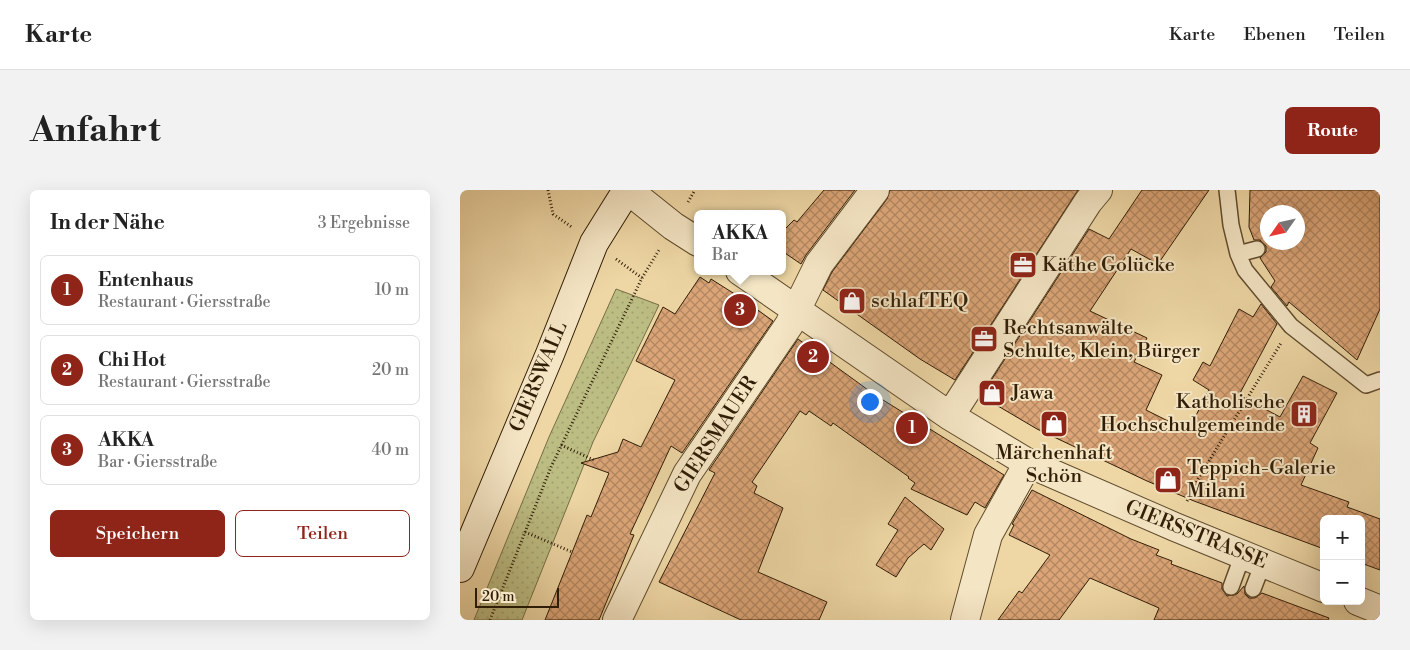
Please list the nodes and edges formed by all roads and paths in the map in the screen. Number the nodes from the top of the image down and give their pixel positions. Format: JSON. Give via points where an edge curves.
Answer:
{"nodes":[{"id":1,"x":548,"y":190,"type":"edge"},
{"id":2,"x":627,"y":190,"type":"edge"},
{"id":3,"x":875,"y":190,"type":"edge"},
{"id":4,"x":1098,"y":190,"type":"edge"},
{"id":5,"x":1227,"y":190,"type":"edge"},
{"id":6,"x":694,"y":239,"type":"edge"},
{"id":7,"x":594,"y":243,"type":"junction"},
{"id":8,"x":1257,"y":249,"type":"dead end"},
{"id":9,"x":1238,"y":254,"type":"junction"},
{"id":10,"x":746,"y":275,"type":"edge"},
{"id":11,"x":642,"y":278,"type":"dead end"},
{"id":12,"x":796,"y":309,"type":"junction"},
{"id":13,"x":1291,"y":326,"type":"junction"},
{"id":14,"x":1380,"y":380,"type":"edge"},
{"id":15,"x":950,"y":416,"type":"junction"},
{"id":16,"x":561,"y":445,"type":"junction"},
{"id":17,"x":596,"y":461,"type":"dead end"},
{"id":18,"x":1028,"y":463,"type":"junction"},
{"id":19,"x":1175,"y":527,"type":"junction"},
{"id":20,"x":525,"y":532,"type":"junction"},
{"id":21,"x":572,"y":552,"type":"dead end"},
{"id":22,"x":1253,"y":559,"type":"junction"},
{"id":23,"x":460,"y":568,"type":"edge"},
{"id":24,"x":1320,"y":586,"type":"edge"},
{"id":25,"x":1231,"y":587,"type":"dead end"},
{"id":26,"x":1253,"y":589,"type":"dead end"},
{"id":27,"x":1365,"y":604,"type":"edge"},
{"id":28,"x":1380,"y":610,"type":"edge"},
{"id":29,"x":490,"y":620,"type":"edge"},
{"id":30,"x":617,"y":620,"type":"edge"},
{"id":31,"x":965,"y":620,"type":"edge"}],
"edges":[{"from":1,"to":7,"type":"path","via":[[553,214]]},
{"from":2,"to":6,"type":"street"},
{"from":2,"to":7,"type":"street","name":"GIERSWALL"},
{"from":3,"to":12,"type":"street","name":"GIERSMAUER","via":[[819,264]]},
{"from":4,"to":15,"type":"street"},
{"from":5,"to":9,"type":"lane"},
{"from":7,"to":23,"type":"street","name":"GIERSWALL"},
{"from":8,"to":9,"type":"lane"},
{"from":9,"to":13,"type":"lane","via":[[1245,270]]},
{"from":10,"to":12,"type":"street","name":"GIERSSTRASSE"},
{"from":11,"to":16,"type":"path"},
{"from":12,"to":15,"type":"street","name":"GIERSSTRASSE"},
{"from":12,"to":30,"type":"street","name":"GIERSMAUER","via":[[789,325],[687,474]]},
{"from":13,"to":14,"type":"lane","via":[[1366,386]]},
{"from":13,"to":19,"type":"path","via":[[1198,479]]},
{"from":15,"to":18,"type":"street","name":"GIERSSTRASSE"},
{"from":16,"to":17,"type":"path"},
{"from":16,"to":20,"type":"path"},
{"from":18,"to":19,"type":"street","name":"GIERSSTRASSE"},
{"from":18,"to":31,"type":"street","via":[[988,535]]},
{"from":19,"to":22,"type":"street","name":"GIERSSTRASSE"},
{"from":20,"to":21,"type":"path"},
{"from":20,"to":29,"type":"path"},
{"from":22,"to":24,"type":"street","name":"GIERSSTRASSE"},
{"from":22,"to":25,"type":"lane"},
{"from":22,"to":26,"type":"lane"},
{"from":27,"to":28,"type":"street"}]}
